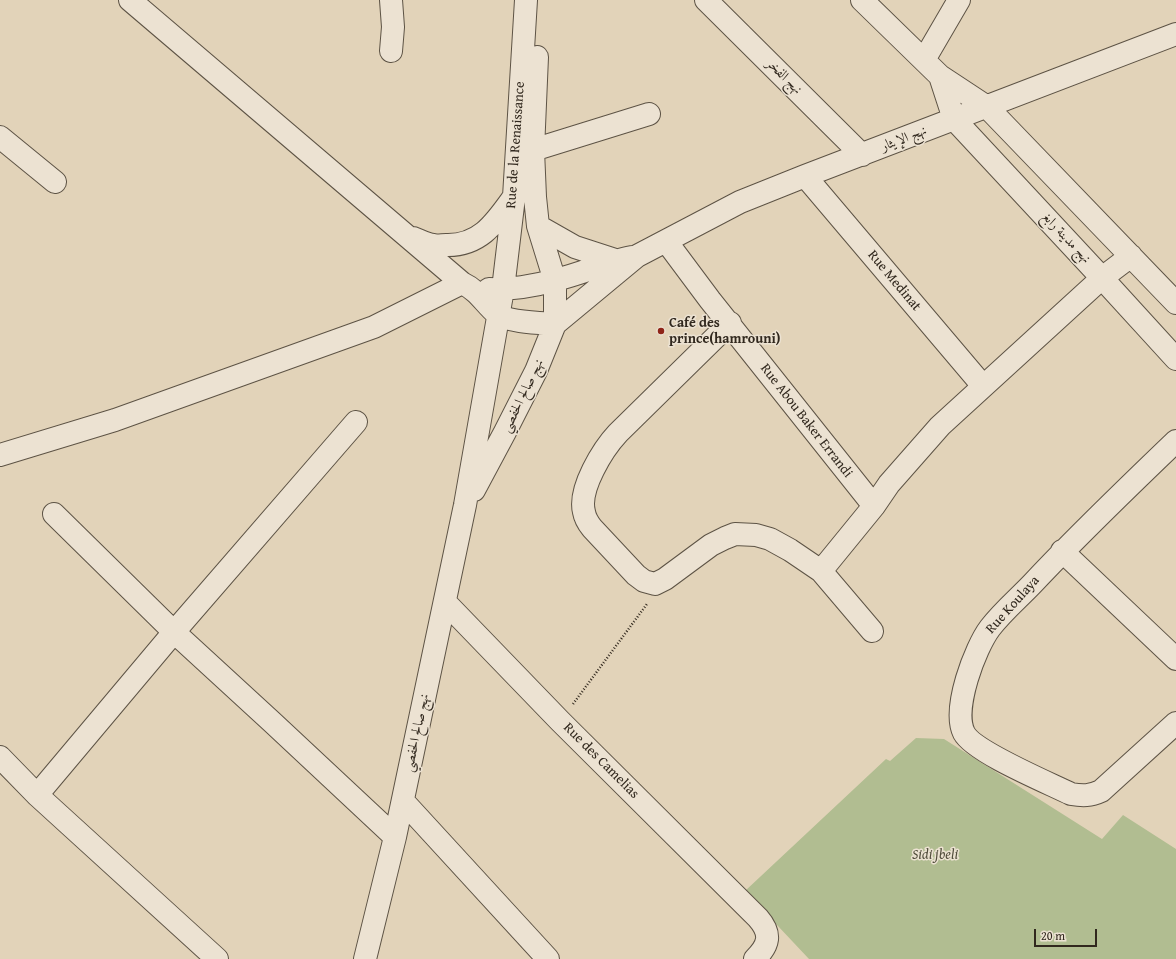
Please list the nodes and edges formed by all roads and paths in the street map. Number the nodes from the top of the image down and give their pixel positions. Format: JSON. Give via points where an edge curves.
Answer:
{"nodes":[{"id":1,"x":130,"y":0,"type":"edge"},
{"id":2,"x":391,"y":0,"type":"edge"},
{"id":3,"x":526,"y":0,"type":"edge"},
{"id":4,"x":539,"y":0,"type":"edge"},
{"id":5,"x":706,"y":0,"type":"edge"},
{"id":6,"x":862,"y":0,"type":"edge"},
{"id":7,"x":959,"y":0,"type":"edge"},
{"id":8,"x":1176,"y":34,"type":"edge"},
{"id":9,"x":391,"y":51,"type":"dead end"},
{"id":10,"x":924,"y":60,"type":"junction"},
{"id":11,"x":940,"y":76,"type":"junction"},
{"id":12,"x":987,"y":107,"type":"junction"},
{"id":13,"x":649,"y":114,"type":"dead end"},
{"id":14,"x":954,"y":119,"type":"junction"},
{"id":15,"x":0,"y":137,"type":"edge"},
{"id":16,"x":533,"y":150,"type":"junction"},
{"id":17,"x":862,"y":155,"type":"junction"},
{"id":18,"x":804,"y":176,"type":"junction"},
{"id":19,"x":54,"y":182,"type":"dead end"},
{"id":20,"x":514,"y":197,"type":"junction"},
{"id":21,"x":538,"y":226,"type":"junction"},
{"id":22,"x":407,"y":236,"type":"junction"},
{"id":23,"x":666,"y":241,"type":"junction"},
{"id":24,"x":637,"y":256,"type":"junction"},
{"id":25,"x":1131,"y":256,"type":"junction"},
{"id":26,"x":615,"y":260,"type":"junction"},
{"id":27,"x":1102,"y":278,"type":"junction"},
{"id":28,"x":555,"y":280,"type":"junction"},
{"id":29,"x":467,"y":285,"type":"junction"},
{"id":30,"x":503,"y":289,"type":"junction"},
{"id":31,"x":1176,"y":303,"type":"edge"},
{"id":32,"x":498,"y":315,"type":"junction"},
{"id":33,"x":555,"y":324,"type":"junction"},
{"id":34,"x":730,"y":324,"type":"junction"},
{"id":35,"x":1176,"y":359,"type":"edge"},
{"id":36,"x":983,"y":386,"type":"junction"},
{"id":37,"x":356,"y":422,"type":"dead end"},
{"id":38,"x":1176,"y":441,"type":"edge"},
{"id":39,"x":0,"y":455,"type":"edge"},
{"id":40,"x":465,"y":505,"type":"junction"},
{"id":41,"x":874,"y":506,"type":"junction"},
{"id":42,"x":54,"y":514,"type":"dead end"},
{"id":43,"x":1062,"y":551,"type":"junction"},
{"id":44,"x":821,"y":571,"type":"junction"},
{"id":45,"x":665,"y":579,"type":"junction"},
{"id":46,"x":445,"y":602,"type":"junction"},
{"id":47,"x":872,"y":631,"type":"dead end"},
{"id":48,"x":174,"y":632,"type":"junction"},
{"id":49,"x":1176,"y":659,"type":"edge"},
{"id":50,"x":560,"y":721,"type":"junction"},
{"id":51,"x":1176,"y":723,"type":"edge"},
{"id":52,"x":2,"y":765,"type":"edge"},
{"id":53,"x":37,"y":794,"type":"junction"},
{"id":54,"x":403,"y":801,"type":"junction"},
{"id":55,"x":395,"y":837,"type":"junction"},
{"id":56,"x":216,"y":959,"type":"edge"},
{"id":57,"x":365,"y":959,"type":"edge"},
{"id":58,"x":548,"y":959,"type":"edge"},
{"id":59,"x":755,"y":959,"type":"edge"}],
"edges":[{"from":1,"to":22,"type":"street"},
{"from":2,"to":9,"type":"street"},
{"from":3,"to":20,"type":"street","name":"Rue de la Renaissance"},
{"from":4,"to":16,"type":"street","name":"Rue de la Renaissance"},
{"from":5,"to":17,"type":"street","name":"نهج الفخر"},
{"from":6,"to":10,"type":"street"},
{"from":7,"to":10,"type":"street"},
{"from":8,"to":12,"type":"street","name":"نهج الإيثار"},
{"from":10,"to":11,"type":"street"},
{"from":11,"to":12,"type":"street"},
{"from":11,"to":14,"type":"street"},
{"from":12,"to":14,"type":"street","name":"نهج الإيثار"},
{"from":12,"to":25,"type":"street"},
{"from":13,"to":16,"type":"street"},
{"from":14,"to":17,"type":"street","name":"نهج الإيثار"},
{"from":14,"to":27,"type":"street","name":"نهج مدينة رابغ"},
{"from":15,"to":19,"type":"street"},
{"from":16,"to":21,"type":"street","name":"Rue de la Renaissance"},
{"from":17,"to":18,"type":"street","name":"نهج الإيثار"},
{"from":18,"to":23,"type":"street","name":"نهج الإيثار","via":[[740,202]]},
{"from":18,"to":36,"type":"street","name":"Rue Medinat"},
{"from":20,"to":22,"type":"street","via":[[496,221],[472,241],[456,246],[434,245]]},
{"from":20,"to":30,"type":"street","name":"Rue de la Renaissance"},
{"from":21,"to":26,"type":"street","via":[[575,247]]},
{"from":21,"to":28,"type":"street","name":"Rue de la Renaissance"},
{"from":22,"to":29,"type":"street"},
{"from":23,"to":24,"type":"street","name":"نهج الإيثار"},
{"from":23,"to":34,"type":"street","name":"Rue Abou Baker Errandi"},
{"from":24,"to":26,"type":"street"},
{"from":24,"to":33,"type":"street"},
{"from":25,"to":27,"type":"street"},
{"from":25,"to":31,"type":"street"},
{"from":26,"to":28,"type":"street"},
{"from":27,"to":35,"type":"street","name":"نهج مدينة رابغ"},
{"from":27,"to":36,"type":"street"},
{"from":28,"to":30,"type":"street"},
{"from":28,"to":33,"type":"street","name":"نهج صالح الحفصي"},
{"from":29,"to":30,"type":"street"},
{"from":29,"to":32,"type":"street"},
{"from":29,"to":39,"type":"street","via":[[374,327],[115,420]]},
{"from":30,"to":32,"type":"street","name":"نهج صالح الحفصي"},
{"from":32,"to":33,"type":"street","via":[[521,322]]},
{"from":32,"to":40,"type":"street","name":"نهج صالح الحفصي"},
{"from":33,"to":40,"type":"street","name":"نهج صالح الحفصي","via":[[536,372]]},
{"from":34,"to":41,"type":"street","name":"Rue Abou Baker Errandi"},
{"from":34,"to":45,"type":"street","via":[[608,444],[592,471],[584,499],[583,511],[587,522],[636,575],[655,584]]},
{"from":36,"to":41,"type":"street","via":[[940,426],[889,484]]},
{"from":37,"to":48,"type":"street"},
{"from":38,"to":43,"type":"street","name":"Rue Koulaya"},
{"from":40,"to":46,"type":"street","name":"نهج صالح الحفصي"},
{"from":41,"to":44,"type":"street"},
{"from":42,"to":48,"type":"street"},
{"from":43,"to":49,"type":"street"},
{"from":43,"to":51,"type":"street","name":"Rue Koulaya","via":[[980,643],[960,707],[964,734],[985,752],[1071,794],[1087,796],[1101,791]]},
{"from":44,"to":45,"type":"street","via":[[770,538],[735,534],[711,545]]},
{"from":44,"to":47,"type":"street"},
{"from":45,"to":50,"type":"path"},
{"from":46,"to":50,"type":"street","name":"Rue des Camelias"},
{"from":46,"to":54,"type":"street","name":"نهج صالح الحفصي"},
{"from":48,"to":53,"type":"street"},
{"from":48,"to":55,"type":"street"},
{"from":50,"to":59,"type":"street","name":"Rue des Camelias","via":[[758,918],[768,939],[762,952]]},
{"from":52,"to":53,"type":"street"},
{"from":53,"to":56,"type":"street"},
{"from":54,"to":55,"type":"street","name":"نهج صالح الحفصي"},
{"from":54,"to":58,"type":"street"},
{"from":55,"to":57,"type":"street","name":"نهج صالح الحفصي"}]}
